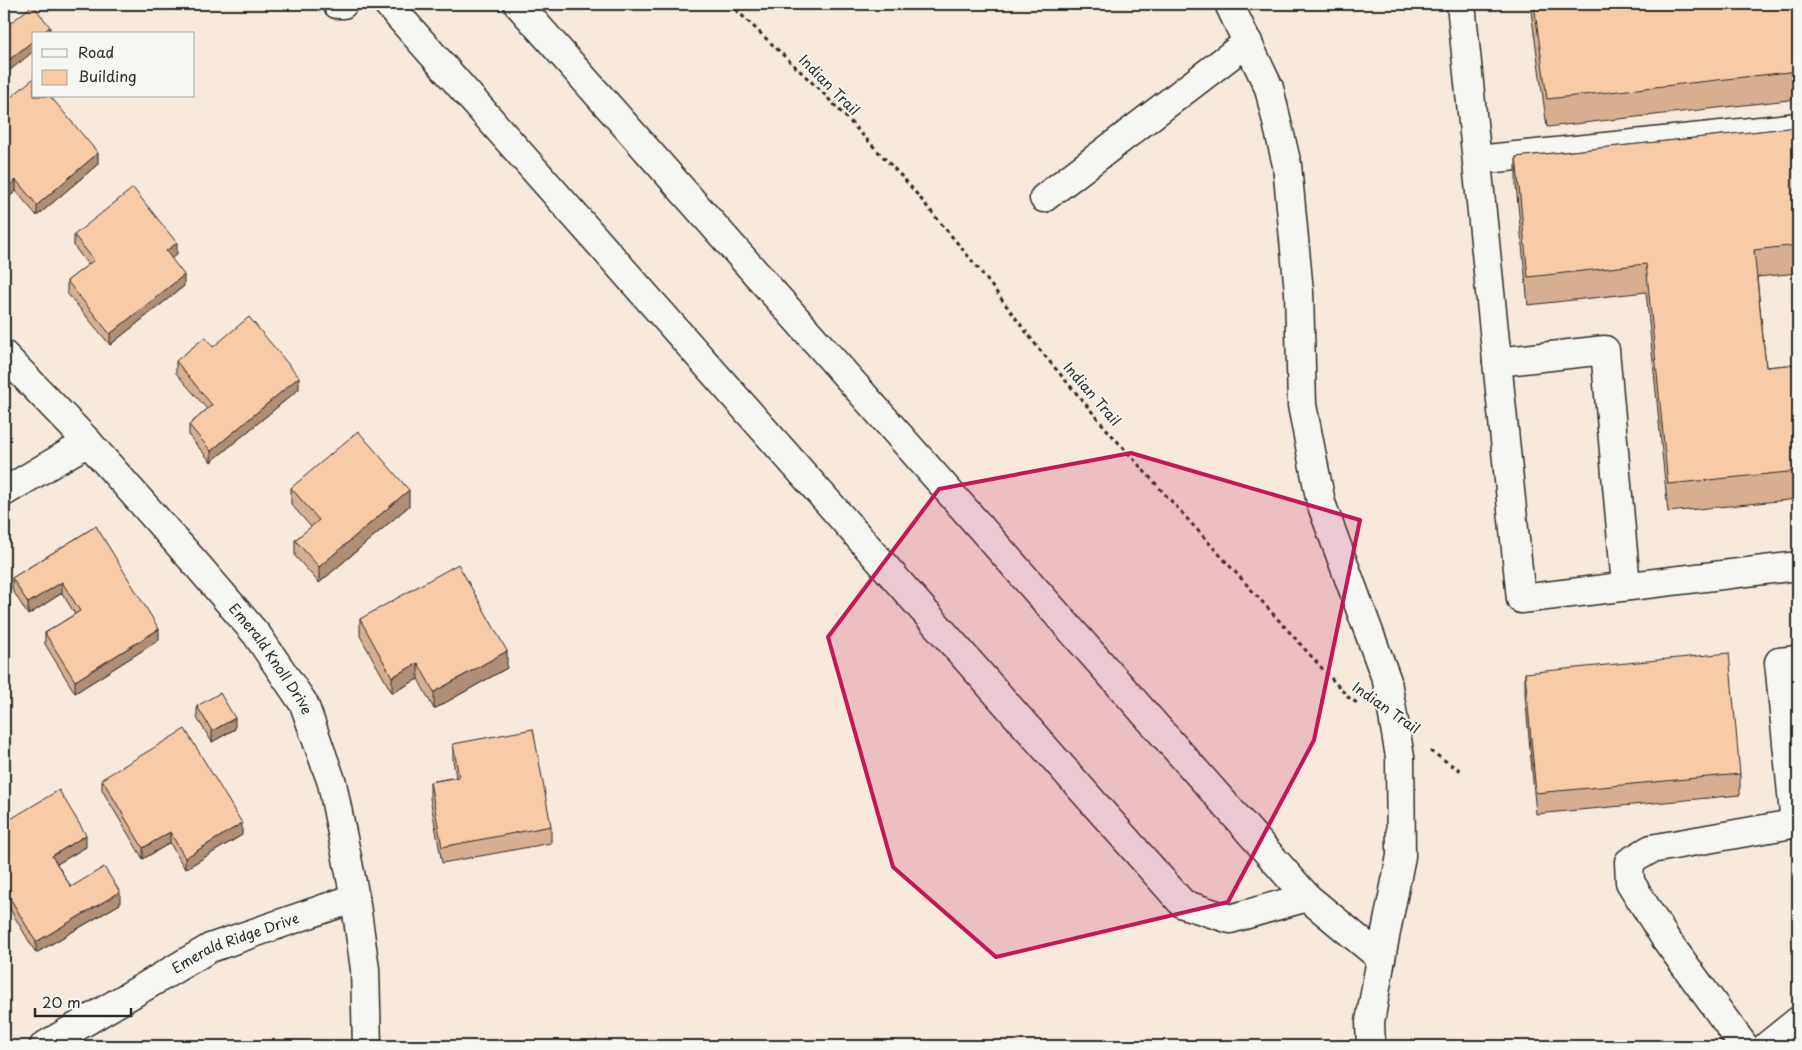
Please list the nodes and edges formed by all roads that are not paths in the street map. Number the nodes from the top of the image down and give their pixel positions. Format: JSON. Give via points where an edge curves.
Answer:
{"nodes":[{"id":1,"x":337,"y":4,"type":"edge"},
{"id":2,"x":343,"y":4,"type":"edge"},
{"id":3,"x":388,"y":4,"type":"edge"},
{"id":4,"x":518,"y":4,"type":"edge"},
{"id":5,"x":1229,"y":4,"type":"edge"},
{"id":6,"x":1461,"y":4,"type":"edge"},
{"id":7,"x":1248,"y":42,"type":"junction"},
{"id":8,"x":1798,"y":127,"type":"edge"},
{"id":9,"x":1477,"y":160,"type":"junction"},
{"id":10,"x":1044,"y":198,"type":"dead end"},
{"id":11,"x":4,"y":355,"type":"edge"},
{"id":12,"x":1498,"y":362,"type":"junction"},
{"id":13,"x":88,"y":442,"type":"junction"},
{"id":14,"x":4,"y":492,"type":"edge"},
{"id":15,"x":1798,"y":566,"type":"edge"},
{"id":16,"x":1626,"y":586,"type":"junction"},
{"id":17,"x":1798,"y":660,"type":"edge"},
{"id":18,"x":1796,"y":824,"type":"edge"},
{"id":19,"x":1307,"y":896,"type":"junction"},
{"id":20,"x":355,"y":898,"type":"junction"},
{"id":21,"x":1381,"y":958,"type":"junction"},
{"id":22,"x":1798,"y":1021,"type":"edge"},
{"id":23,"x":44,"y":1046,"type":"edge"},
{"id":24,"x":367,"y":1046,"type":"edge"},
{"id":25,"x":1371,"y":1046,"type":"edge"},
{"id":26,"x":1744,"y":1046,"type":"edge"},
{"id":27,"x":1767,"y":1046,"type":"edge"}],
"edges":[{"from":1,"to":2,"type":"street"},
{"from":3,"to":19,"type":"street","via":[[1183,904],[1230,919]]},
{"from":4,"to":19,"type":"street"},
{"from":5,"to":7,"type":"street"},
{"from":6,"to":9,"type":"street"},
{"from":7,"to":10,"type":"street"},
{"from":7,"to":21,"type":"street","via":[[1270,88],[1287,165],[1299,292],[1302,405],[1321,504],[1387,681],[1400,757],[1400,856]]},
{"from":8,"to":9,"type":"street"},
{"from":9,"to":12,"type":"street"},
{"from":11,"to":13,"type":"street","name":"Emerald Knoll Drive"},
{"from":12,"to":16,"type":"street","via":[[1521,599]]},
{"from":12,"to":16,"type":"street","via":[[1606,350]]},
{"from":13,"to":14,"type":"street"},
{"from":13,"to":20,"type":"street","name":"Emerald Knoll Drive","via":[[257,635],[304,704],[332,783]]},
{"from":15,"to":16,"type":"street"},
{"from":17,"to":18,"type":"street","via":[[1779,662]]},
{"from":18,"to":26,"type":"street","via":[[1651,849],[1628,862],[1630,882],[1665,938]]},
{"from":19,"to":21,"type":"street"},
{"from":20,"to":23,"type":"street","name":"Emerald Ridge Drive","via":[[210,948]]},
{"from":20,"to":24,"type":"street","name":"Emerald Knoll Drive","via":[[365,969]]},
{"from":21,"to":25,"type":"street","via":[[1370,1022]]},
{"from":22,"to":27,"type":"street"}]}
